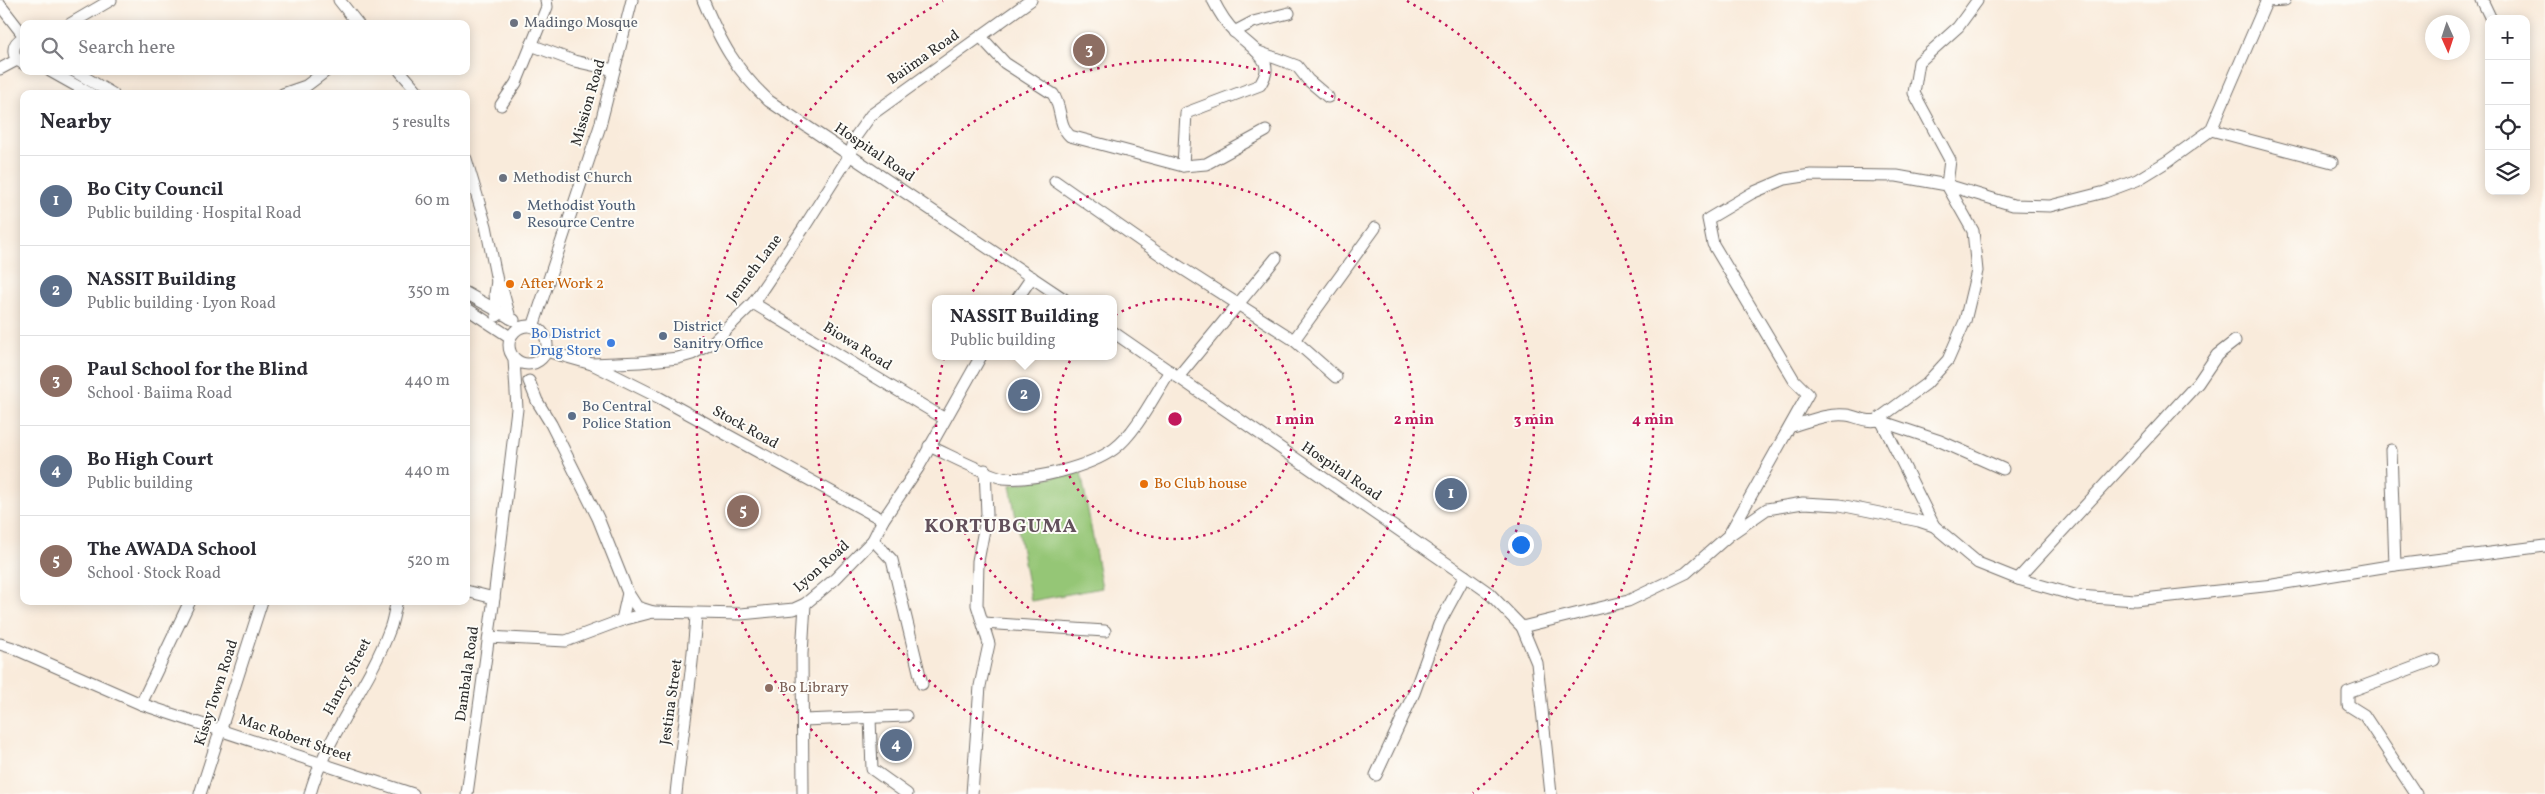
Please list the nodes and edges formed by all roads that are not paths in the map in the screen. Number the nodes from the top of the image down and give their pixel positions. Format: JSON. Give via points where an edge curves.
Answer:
{"nodes":[{"id":1,"x":111,"y":0,"type":"edge"},
{"id":2,"x":339,"y":0,"type":"edge"},
{"id":3,"x":546,"y":0,"type":"edge"},
{"id":4,"x":632,"y":0,"type":"edge"},
{"id":5,"x":703,"y":0,"type":"edge"},
{"id":6,"x":1031,"y":0,"type":"edge"},
{"id":7,"x":1213,"y":0,"type":"edge"},
{"id":8,"x":2267,"y":0,"type":"edge"},
{"id":9,"x":2285,"y":0,"type":"edge"},
{"id":10,"x":2482,"y":0,"type":"edge"},
{"id":11,"x":1977,"y":1,"type":"edge"},
{"id":12,"x":0,"y":5,"type":"edge"},
{"id":13,"x":1289,"y":13,"type":"dead end"},
{"id":14,"x":2489,"y":15,"type":"edge"},
{"id":15,"x":77,"y":20,"type":"edge"},
{"id":16,"x":355,"y":20,"type":"edge"},
{"id":17,"x":20,"y":32,"type":"edge"},
{"id":18,"x":1234,"y":32,"type":"junction"},
{"id":19,"x":981,"y":37,"type":"junction"},
{"id":20,"x":20,"y":41,"type":"edge"},
{"id":21,"x":531,"y":45,"type":"junction"},
{"id":22,"x":1256,"y":51,"type":"junction"},
{"id":23,"x":20,"y":62,"type":"edge"},
{"id":24,"x":0,"y":68,"type":"edge"},
{"id":25,"x":614,"y":70,"type":"junction"},
{"id":26,"x":57,"y":75,"type":"edge"},
{"id":27,"x":81,"y":75,"type":"edge"},
{"id":28,"x":321,"y":75,"type":"edge"},
{"id":29,"x":403,"y":75,"type":"edge"},
{"id":30,"x":84,"y":90,"type":"edge"},
{"id":31,"x":106,"y":90,"type":"edge"},
{"id":32,"x":294,"y":90,"type":"edge"},
{"id":33,"x":417,"y":90,"type":"edge"},
{"id":34,"x":1328,"y":97,"type":"dead end"},
{"id":35,"x":501,"y":105,"type":"dead end"},
{"id":36,"x":2211,"y":130,"type":"junction"},
{"id":37,"x":1266,"y":131,"type":"dead end"},
{"id":38,"x":850,"y":154,"type":"junction"},
{"id":39,"x":2332,"y":162,"type":"dead end"},
{"id":40,"x":1183,"y":166,"type":"junction"},
{"id":41,"x":470,"y":173,"type":"edge"},
{"id":42,"x":1054,"y":180,"type":"dead end"},
{"id":43,"x":1947,"y":185,"type":"junction"},
{"id":44,"x":1375,"y":228,"type":"dead end"},
{"id":45,"x":1276,"y":258,"type":"dead end"},
{"id":46,"x":1032,"y":277,"type":"junction"},
{"id":47,"x":497,"y":281,"type":"junction"},
{"id":48,"x":470,"y":295,"type":"edge"},
{"id":49,"x":1020,"y":295,"type":"edge"},
{"id":50,"x":1058,"y":295,"type":"edge"},
{"id":51,"x":753,"y":303,"type":"junction"},
{"id":52,"x":1238,"y":304,"type":"junction"},
{"id":53,"x":470,"y":310,"type":"edge"},
{"id":54,"x":496,"y":311,"type":"junction"},
{"id":55,"x":510,"y":318,"type":"junction"},
{"id":56,"x":530,"y":327,"type":"junction"},
{"id":57,"x":506,"y":333,"type":"junction"},
{"id":58,"x":1117,"y":335,"type":"edge"},
{"id":59,"x":1294,"y":340,"type":"junction"},
{"id":60,"x":2234,"y":342,"type":"dead end"},
{"id":61,"x":546,"y":351,"type":"junction"},
{"id":62,"x":514,"y":358,"type":"junction"},
{"id":63,"x":979,"y":360,"type":"edge"},
{"id":64,"x":535,"y":363,"type":"junction"},
{"id":65,"x":592,"y":364,"type":"junction"},
{"id":66,"x":1174,"y":374,"type":"junction"},
{"id":67,"x":1336,"y":377,"type":"dead end"},
{"id":68,"x":529,"y":381,"type":"junction"},
{"id":69,"x":517,"y":409,"type":"junction"},
{"id":70,"x":945,"y":419,"type":"junction"},
{"id":71,"x":1880,"y":422,"type":"junction"},
{"id":72,"x":1792,"y":426,"type":"junction"},
{"id":73,"x":929,"y":446,"type":"junction"},
{"id":74,"x":2391,"y":450,"type":"dead end"},
{"id":75,"x":985,"y":470,"type":"junction"},
{"id":76,"x":2003,"y":470,"type":"dead end"},
{"id":77,"x":883,"y":520,"type":"junction"},
{"id":78,"x":1934,"y":526,"type":"junction"},
{"id":79,"x":1728,"y":536,"type":"junction"},
{"id":80,"x":873,"y":540,"type":"junction"},
{"id":81,"x":2545,"y":546,"type":"edge"},
{"id":82,"x":2394,"y":565,"type":"junction"},
{"id":83,"x":1465,"y":576,"type":"junction"},
{"id":84,"x":2018,"y":579,"type":"junction"},
{"id":85,"x":470,"y":592,"type":"edge"},
{"id":86,"x":628,"y":592,"type":"junction"},
{"id":87,"x":494,"y":598,"type":"junction"},
{"id":88,"x":805,"y":604,"type":"junction"},
{"id":89,"x":188,"y":605,"type":"edge"},
{"id":90,"x":261,"y":605,"type":"edge"},
{"id":91,"x":396,"y":605,"type":"edge"},
{"id":92,"x":653,"y":612,"type":"junction"},
{"id":93,"x":696,"y":614,"type":"junction"},
{"id":94,"x":622,"y":620,"type":"junction"},
{"id":95,"x":984,"y":623,"type":"junction"},
{"id":96,"x":1522,"y":627,"type":"junction"},
{"id":97,"x":1105,"y":631,"type":"dead end"},
{"id":98,"x":489,"y":637,"type":"junction"},
{"id":99,"x":0,"y":644,"type":"edge"},
{"id":100,"x":2434,"y":660,"type":"dead end"},
{"id":101,"x":922,"y":684,"type":"dead end"},
{"id":102,"x":141,"y":704,"type":"junction"},
{"id":103,"x":906,"y":716,"type":"dead end"},
{"id":104,"x":870,"y":718,"type":"junction"},
{"id":105,"x":803,"y":720,"type":"junction"},
{"id":106,"x":221,"y":730,"type":"junction"},
{"id":107,"x":320,"y":764,"type":"junction"},
{"id":108,"x":1376,"y":775,"type":"dead end"},
{"id":109,"x":804,"y":792,"type":"edge"},
{"id":110,"x":200,"y":794,"type":"edge"},
{"id":111,"x":310,"y":794,"type":"edge"},
{"id":112,"x":413,"y":794,"type":"edge"},
{"id":113,"x":467,"y":794,"type":"edge"},
{"id":114,"x":676,"y":794,"type":"edge"},
{"id":115,"x":907,"y":794,"type":"edge"},
{"id":116,"x":972,"y":794,"type":"edge"},
{"id":117,"x":1551,"y":794,"type":"edge"},
{"id":118,"x":2416,"y":794,"type":"edge"}],
"edges":[{"from":1,"to":15,"type":"street"},
{"from":2,"to":16,"type":"street"},
{"from":3,"to":21,"type":"street","via":[[547,7]]},
{"from":4,"to":25,"type":"street","name":"Mission Road"},
{"from":5,"to":38,"type":"street","name":"Hospital Road","via":[[720,42],[746,80],[769,101]]},
{"from":6,"to":19,"type":"street","name":"Baiima Road"},
{"from":7,"to":18,"type":"street"},
{"from":8,"to":9,"type":"street"},
{"from":8,"to":36,"type":"street"},
{"from":10,"to":14,"type":"street"},
{"from":11,"to":43,"type":"street","via":[[1958,27],[1916,68],[1914,93],[1950,160]]},
{"from":12,"to":17,"type":"street"},
{"from":13,"to":18,"type":"street","via":[[1253,22]]},
{"from":18,"to":22,"type":"street"},
{"from":19,"to":38,"type":"street","name":"Baiima Road","via":[[871,115],[856,136]]},
{"from":19,"to":40,"type":"street","via":[[1005,63],[1053,94],[1058,102],[1064,131],[1070,136]]},
{"from":20,"to":23,"type":"street","via":[[14,46],[14,54]]},
{"from":21,"to":25,"type":"street","via":[[574,61]]},
{"from":21,"to":35,"type":"street","via":[[516,83]]},
{"from":22,"to":34,"type":"street","via":[[1297,66]]},
{"from":22,"to":40,"type":"street","via":[[1265,64],[1266,75],[1260,85],[1186,113]]},
{"from":23,"to":24,"type":"street"},
{"from":25,"to":56,"type":"street","name":"Mission Road","via":[[600,126]]},
{"from":26,"to":30,"type":"street"},
{"from":27,"to":31,"type":"street"},
{"from":28,"to":32,"type":"street"},
{"from":29,"to":33,"type":"street"},
{"from":36,"to":39,"type":"street"},
{"from":36,"to":43,"type":"street","via":[[2137,180],[2050,206],[2013,205]]},
{"from":37,"to":40,"type":"street","via":[[1206,164]]},
{"from":38,"to":46,"type":"street","name":"Hospital Road"},
{"from":38,"to":51,"type":"street","name":"Jenneh Lane"},
{"from":41,"to":47,"type":"street","via":[[486,226]]},
{"from":42,"to":52,"type":"street"},
{"from":43,"to":71,"type":"street","via":[[1974,231],[1976,271],[1965,321],[1948,360],[1926,384]]},
{"from":43,"to":72,"type":"street","via":[[1897,176],[1811,175],[1785,179],[1752,193],[1708,219],[1713,244],[1794,380],[1808,394]]},
{"from":44,"to":59,"type":"street"},
{"from":45,"to":52,"type":"street"},
{"from":46,"to":49,"type":"street"},
{"from":46,"to":50,"type":"street","name":"Hospital Road"},
{"from":47,"to":54,"type":"street","via":[[494,294]]},
{"from":47,"to":55,"type":"street"},
{"from":48,"to":54,"type":"street"},
{"from":51,"to":65,"type":"street","name":"Jenneh Lane","via":[[712,344],[692,354],[640,362]]},
{"from":51,"to":70,"type":"street","name":"Biowa Road"},
{"from":52,"to":59,"type":"street"},
{"from":52,"to":66,"type":"street"},
{"from":53,"to":57,"type":"street"},
{"from":54,"to":55,"type":"street"},
{"from":54,"to":57,"type":"street"},
{"from":55,"to":56,"type":"street"},
{"from":56,"to":57,"type":"street"},
{"from":56,"to":61,"type":"street","via":[[544,335]]},
{"from":57,"to":62,"type":"street"},
{"from":58,"to":66,"type":"street","name":"Hospital Road"},
{"from":59,"to":67,"type":"street"},
{"from":60,"to":84,"type":"street","via":[[2217,355],[2198,383]]},
{"from":61,"to":64,"type":"street"},
{"from":61,"to":65,"type":"street"},
{"from":62,"to":64,"type":"street","via":[[525,364]]},
{"from":62,"to":69,"type":"street","name":"Dambala Road"},
{"from":63,"to":70,"type":"street","name":"Lyon Road"},
{"from":64,"to":68,"type":"street","name":"Dambala Road"},
{"from":65,"to":77,"type":"street","name":"Stock Road"},
{"from":66,"to":75,"type":"street","via":[[1114,449],[1085,463],[1044,475],[1002,478]]},
{"from":66,"to":83,"type":"street","name":"Hospital Road"},
{"from":68,"to":69,"type":"street","name":"Dambala Road"},
{"from":68,"to":86,"type":"street","via":[[598,518]]},
{"from":69,"to":87,"type":"street","name":"Dambala Road"},
{"from":70,"to":73,"type":"street","name":"Lyon Road"},
{"from":71,"to":72,"type":"street","via":[[1845,415],[1817,418]]},
{"from":71,"to":76,"type":"street","via":[[1940,441]]},
{"from":71,"to":78,"type":"street"},
{"from":72,"to":79,"type":"street"},
{"from":73,"to":75,"type":"street"},
{"from":73,"to":77,"type":"street","name":"Lyon Road"},
{"from":74,"to":82,"type":"street"},
{"from":75,"to":95,"type":"street","via":[[987,514],[978,561],[977,605]]},
{"from":77,"to":80,"type":"street","name":"Lyon Road"},
{"from":78,"to":79,"type":"street","via":[[1840,505],[1803,504],[1767,510]]},
{"from":78,"to":84,"type":"street","via":[[1978,563]]},
{"from":79,"to":96,"type":"street","via":[[1686,573],[1628,601]]},
{"from":80,"to":88,"type":"street","name":"Lyon Road"},
{"from":80,"to":101,"type":"street","via":[[892,560]]},
{"from":81,"to":82,"type":"street"},
{"from":82,"to":84,"type":"street","via":[[2273,585],[2135,600],[2078,596]]},
{"from":83,"to":96,"type":"street","name":"Hospital Road","via":[[1488,593]]},
{"from":83,"to":108,"type":"street","via":[[1439,624],[1414,693]]},
{"from":85,"to":87,"type":"street"},
{"from":86,"to":92,"type":"street","via":[[637,607]]},
{"from":86,"to":94,"type":"street"},
{"from":87,"to":98,"type":"street","name":"Dambala Road"},
{"from":88,"to":93,"type":"street","name":"Lyon Road","via":[[794,609],[741,614]]},
{"from":88,"to":105,"type":"street"},
{"from":89,"to":102,"type":"street"},
{"from":90,"to":106,"type":"street","name":"Kissy Town Road"},
{"from":91,"to":107,"type":"street","name":"Hancy Street","via":[[390,631]]},
{"from":92,"to":93,"type":"street","name":"Lyon Road"},
{"from":92,"to":94,"type":"street","name":"Lyon Road"},
{"from":93,"to":114,"type":"street","name":"Jestina Street","via":[[693,670]]},
{"from":94,"to":98,"type":"street","name":"Lyon Road","via":[[566,641]]},
{"from":95,"to":97,"type":"street"},
{"from":95,"to":116,"type":"street","via":[[989,644],[980,686]]},
{"from":96,"to":117,"type":"street","via":[[1537,663]]},
{"from":98,"to":113,"type":"street","name":"Dambala Road"},
{"from":99,"to":102,"type":"street","name":"Mac Robert Street"},
{"from":100,"to":118,"type":"street","via":[[2348,692],[2348,705],[2364,715]]},
{"from":102,"to":106,"type":"street","name":"Mac Robert Street"},
{"from":103,"to":104,"type":"street"},
{"from":104,"to":105,"type":"street"},
{"from":104,"to":115,"type":"street","via":[[872,769]]},
{"from":105,"to":109,"type":"street"},
{"from":106,"to":107,"type":"street","name":"Mac Robert Street"},
{"from":106,"to":110,"type":"street","name":"Kissy Town Road"},
{"from":107,"to":111,"type":"street","name":"Hancy Street"},
{"from":107,"to":112,"type":"street","name":"Mac Robert Street"}]}
